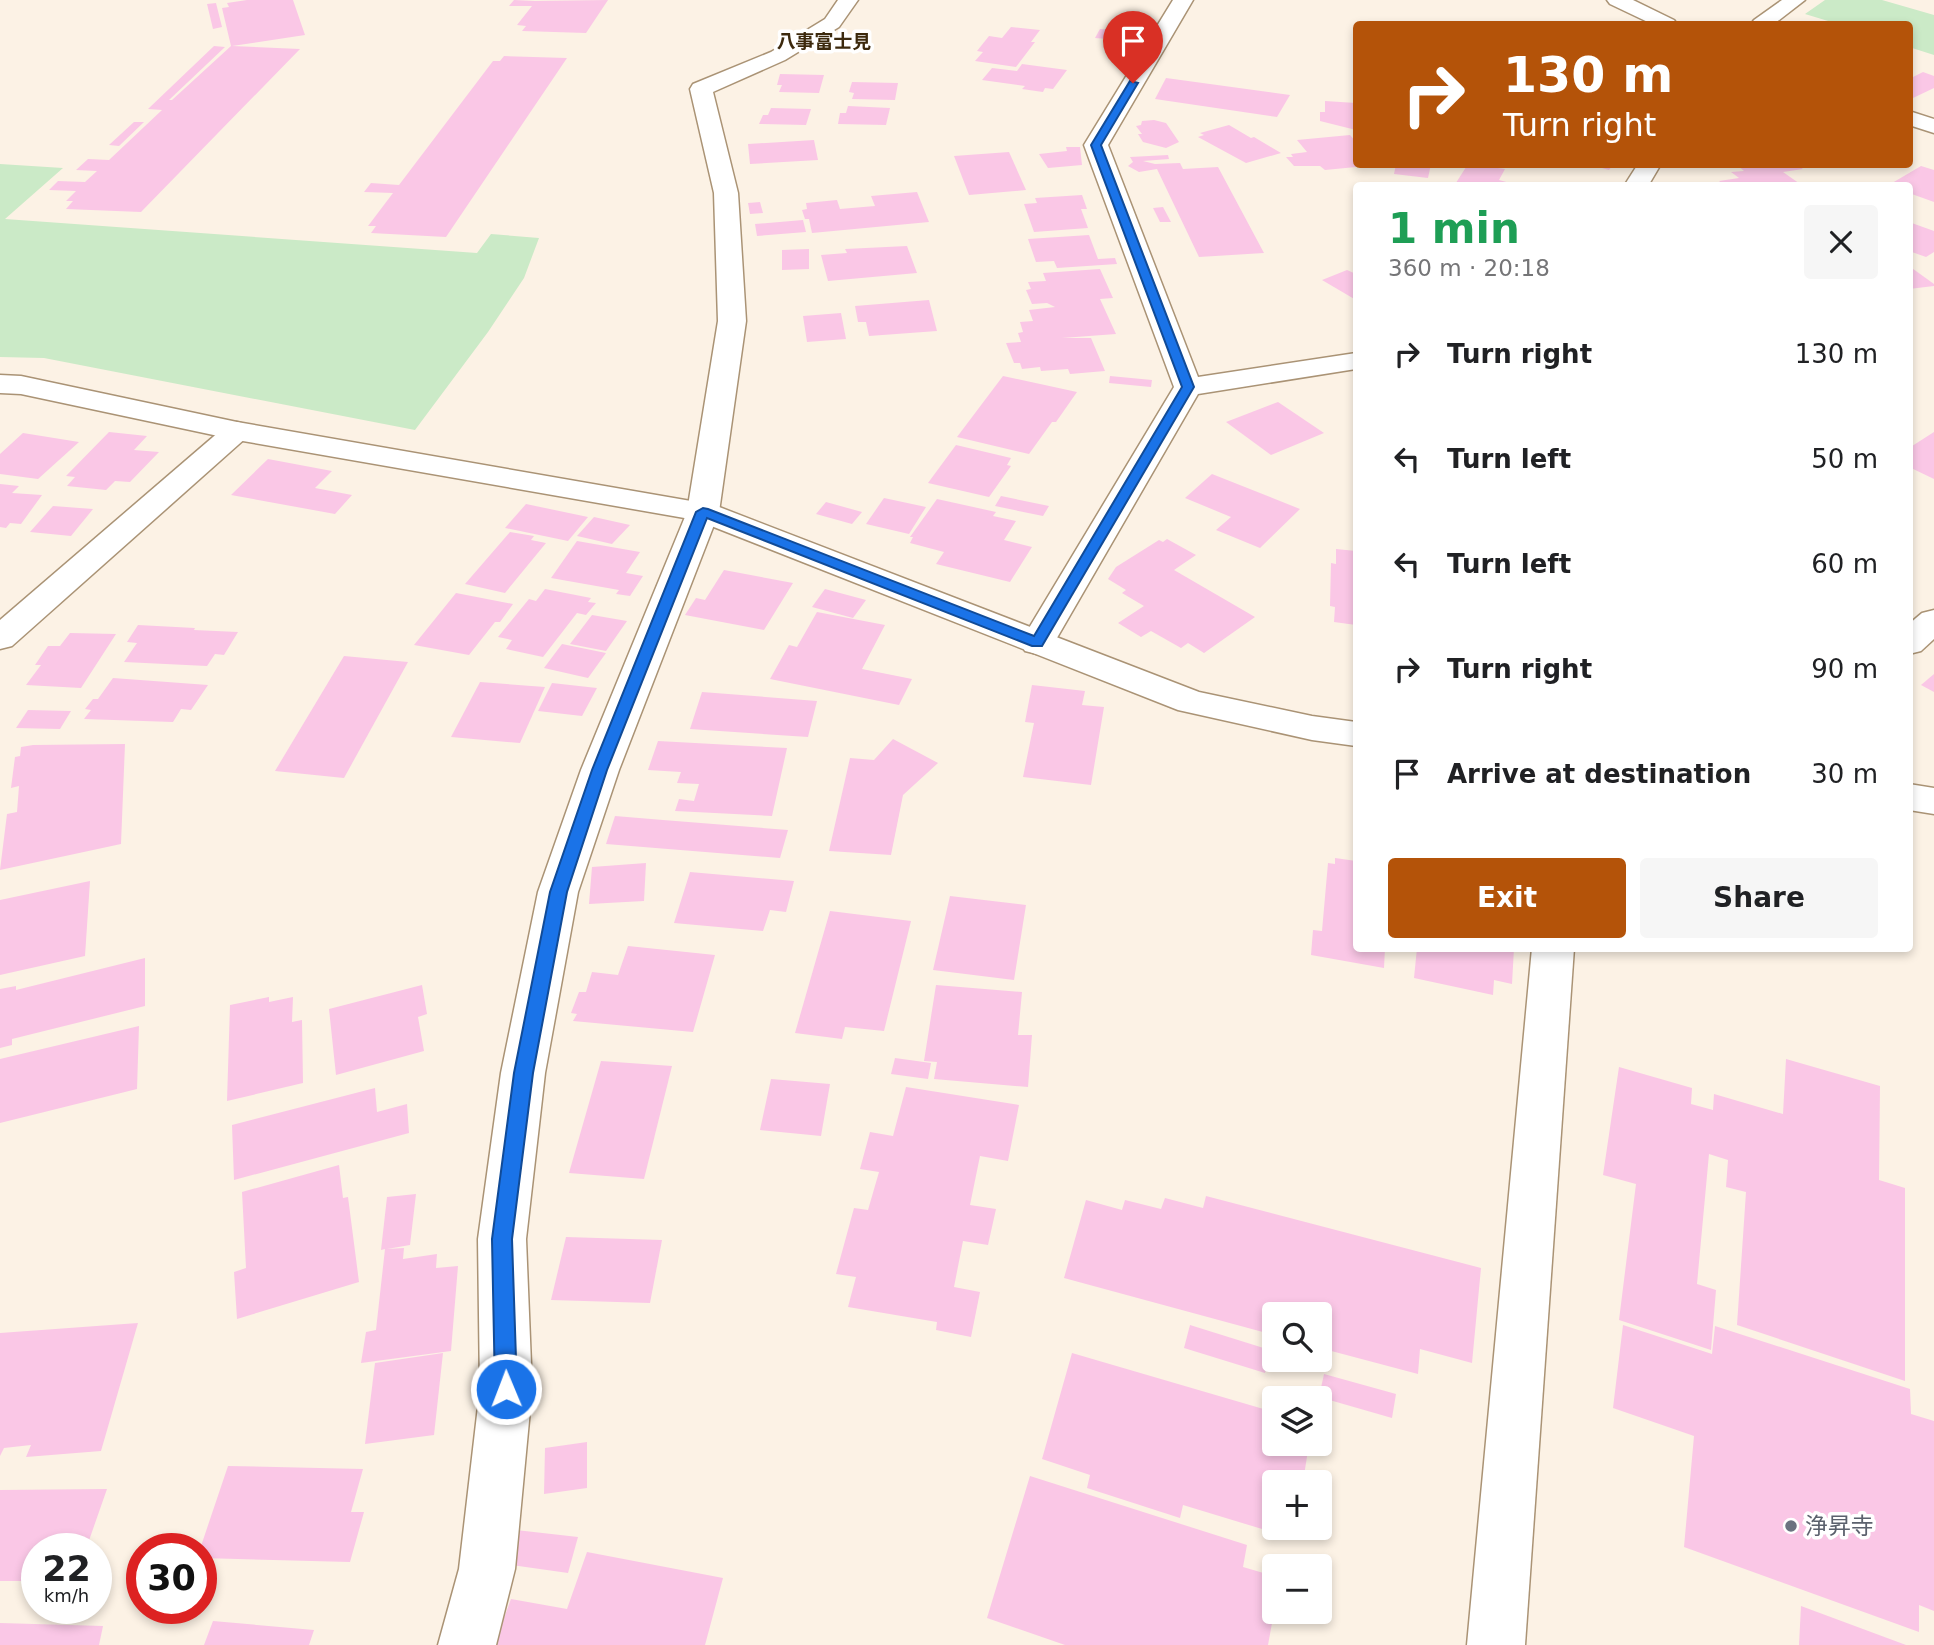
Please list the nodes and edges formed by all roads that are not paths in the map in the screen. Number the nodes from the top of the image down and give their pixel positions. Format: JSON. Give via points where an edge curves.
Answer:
{"nodes":[{"id":1,"x":848,"y":0,"type":"edge"},
{"id":2,"x":1183,"y":0,"type":"edge"},
{"id":3,"x":1617,"y":0,"type":"edge"},
{"id":4,"x":1794,"y":0,"type":"edge"},
{"id":5,"x":1661,"y":21,"type":"edge"},
{"id":6,"x":1765,"y":21,"type":"edge"},
{"id":7,"x":1913,"y":119,"type":"edge"},
{"id":8,"x":1934,"y":126,"type":"edge"},
{"id":9,"x":1353,"y":361,"type":"edge"},
{"id":10,"x":0,"y":384,"type":"edge"},
{"id":11,"x":1188,"y":387,"type":"junction"},
{"id":12,"x":237,"y":432,"type":"junction"},
{"id":13,"x":703,"y":512,"type":"junction"},
{"id":14,"x":1934,"y":621,"type":"edge"},
{"id":15,"x":0,"y":638,"type":"edge"},
{"id":16,"x":1913,"y":639,"type":"edge"},
{"id":17,"x":1037,"y":643,"type":"junction"},
{"id":18,"x":1353,"y":734,"type":"edge"},
{"id":19,"x":1913,"y":798,"type":"edge"},
{"id":20,"x":1934,"y":801,"type":"edge"},
{"id":21,"x":1553,"y":952,"type":"edge"},
{"id":22,"x":467,"y":1645,"type":"edge"},
{"id":23,"x":1496,"y":1645,"type":"edge"}],
"edges":[{"from":1,"to":13,"type":"street","via":[[832,23],[778,56],[701,89],[726,193],[732,321]]},
{"from":2,"to":11,"type":"street","via":[[1096,145]]},
{"from":3,"to":5,"type":"street"},
{"from":4,"to":6,"type":"street"},
{"from":7,"to":8,"type":"street"},
{"from":9,"to":11,"type":"street"},
{"from":10,"to":12,"type":"street"},
{"from":11,"to":17,"type":"street"},
{"from":12,"to":13,"type":"street"},
{"from":12,"to":15,"type":"street"},
{"from":13,"to":17,"type":"street"},
{"from":13,"to":22,"type":"street","via":[[600,770],[558,892],[523,1073],[502,1239],[506,1389],[487,1569]]},
{"from":14,"to":16,"type":"street"},
{"from":17,"to":18,"type":"street","via":[[1191,702]]},
{"from":19,"to":20,"type":"street"},
{"from":21,"to":23,"type":"street"}]}
